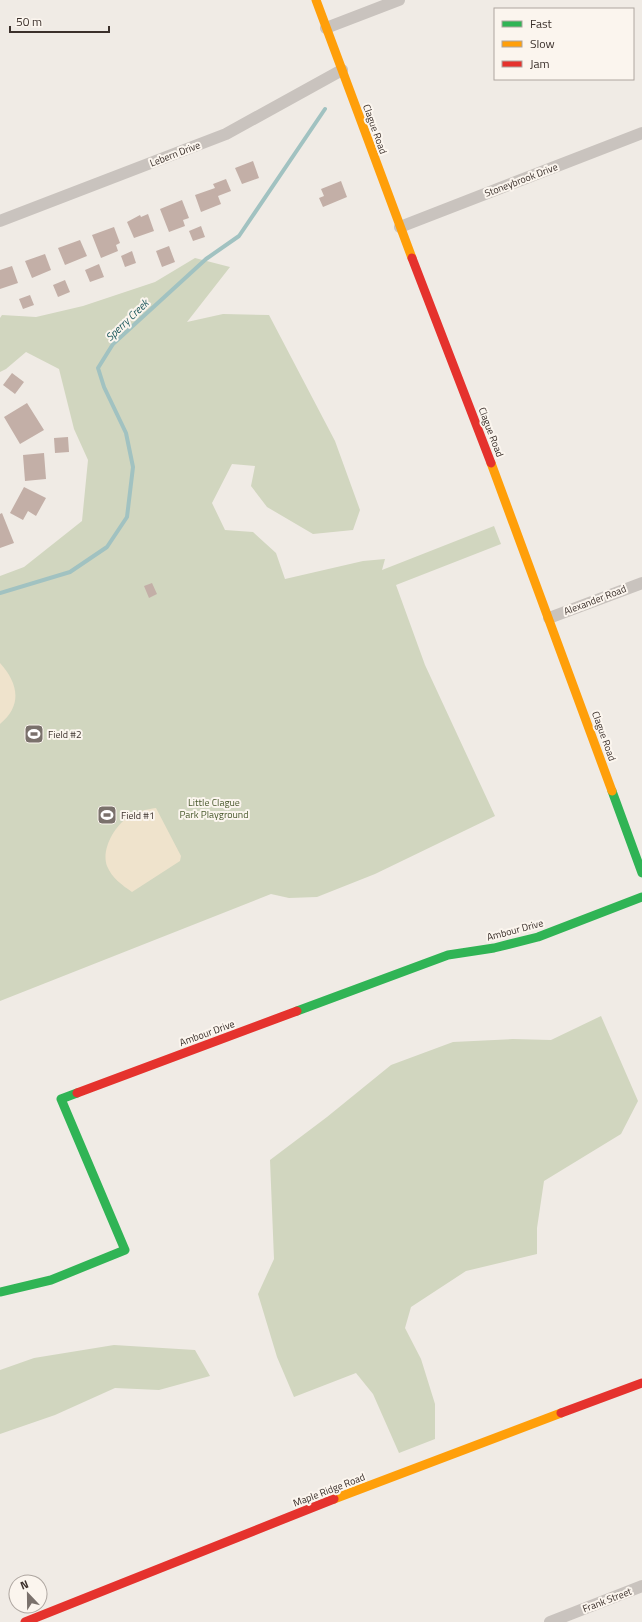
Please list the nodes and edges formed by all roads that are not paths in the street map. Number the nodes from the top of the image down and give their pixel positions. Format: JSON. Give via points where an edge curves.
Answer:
{"nodes":[{"id":1,"x":316,"y":0,"type":"edge"},
{"id":2,"x":399,"y":0,"type":"edge"},
{"id":3,"x":326,"y":28,"type":"junction"},
{"id":4,"x":342,"y":70,"type":"junction"},
{"id":5,"x":642,"y":133,"type":"edge"},
{"id":6,"x":0,"y":221,"type":"edge"},
{"id":7,"x":400,"y":227,"type":"junction"},
{"id":8,"x":642,"y":583,"type":"edge"},
{"id":9,"x":549,"y":618,"type":"junction"},
{"id":10,"x":642,"y":873,"type":"edge"},
{"id":11,"x":642,"y":897,"type":"edge"},
{"id":12,"x":0,"y":1292,"type":"edge"},
{"id":13,"x":642,"y":1383,"type":"edge"},
{"id":14,"x":642,"y":1586,"type":"edge"},
{"id":15,"x":25,"y":1622,"type":"edge"},
{"id":16,"x":550,"y":1622,"type":"edge"}],
"edges":[{"from":1,"to":3,"type":"street","name":"Clague Road"},
{"from":2,"to":3,"type":"street"},
{"from":3,"to":4,"type":"street","name":"Clague Road"},
{"from":4,"to":6,"type":"street","name":"Lebern Drive","via":[[226,134]]},
{"from":4,"to":7,"type":"street","name":"Clague Road"},
{"from":5,"to":7,"type":"street","name":"Stoneybrook Drive"},
{"from":7,"to":9,"type":"street","name":"Clague Road"},
{"from":8,"to":9,"type":"street","name":"Alexander Road"},
{"from":9,"to":10,"type":"street","name":"Clague Road"},
{"from":11,"to":12,"type":"street","name":"Ambour Drive","via":[[538,937],[494,948],[448,955],[61,1099],[125,1250],[51,1280]]},
{"from":13,"to":15,"type":"street","name":"Maple Ridge Road","via":[[324,1503]]},
{"from":14,"to":16,"type":"street","name":"Frank Street"}]}
